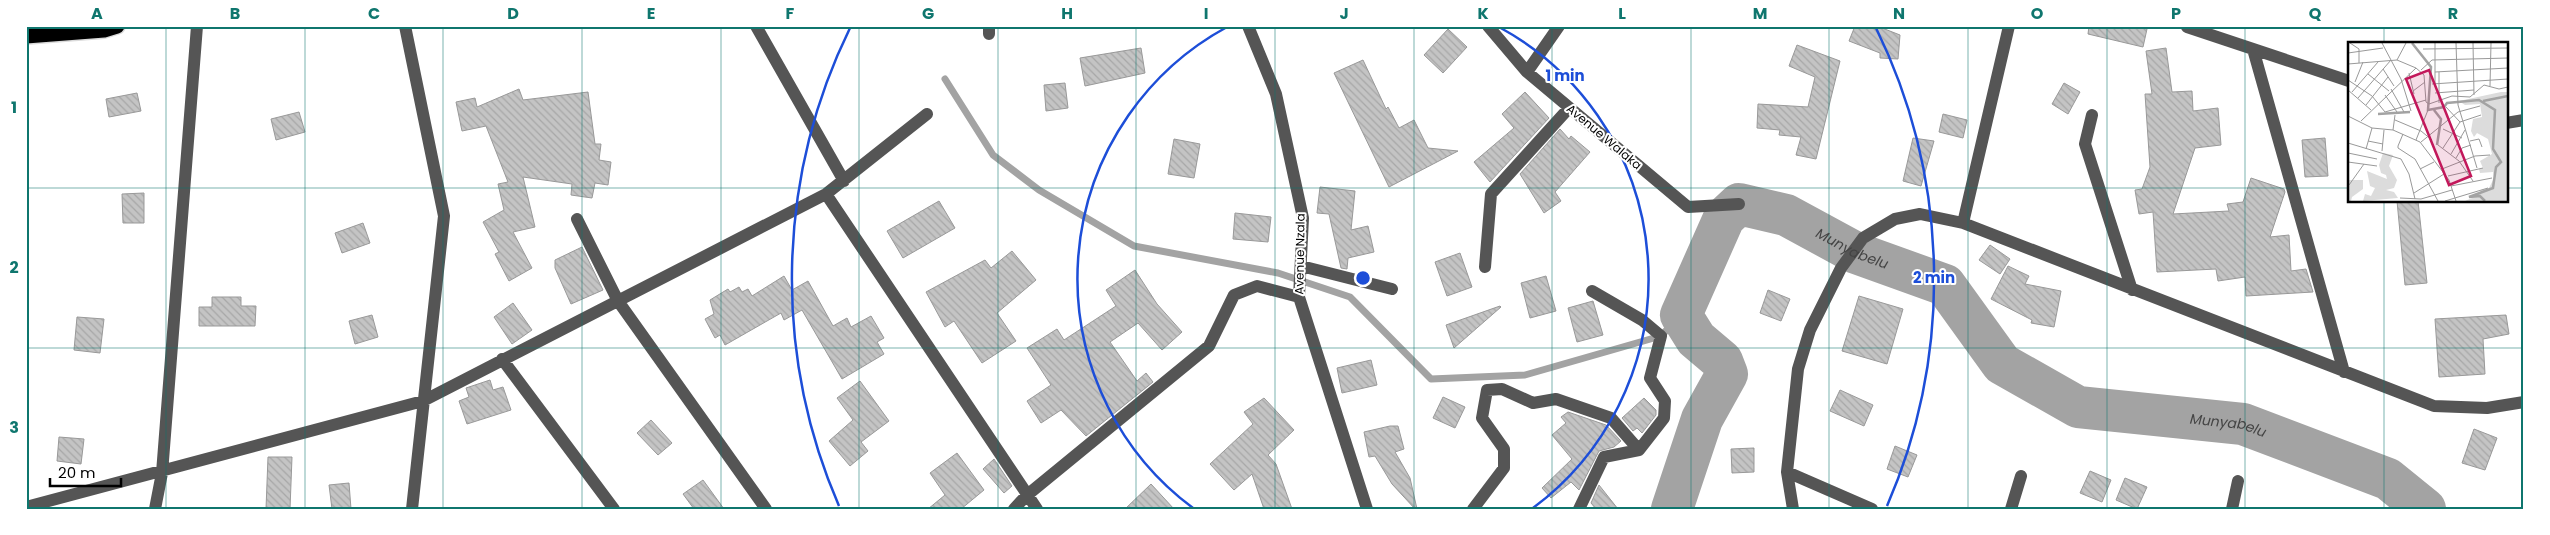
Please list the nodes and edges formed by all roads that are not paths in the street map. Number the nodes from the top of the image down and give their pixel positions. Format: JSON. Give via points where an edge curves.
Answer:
{"nodes":[{"id":1,"x":117,"y":26,"type":"edge"},
{"id":2,"x":197,"y":26,"type":"edge"},
{"id":3,"x":406,"y":26,"type":"edge"},
{"id":4,"x":756,"y":26,"type":"edge"},
{"id":5,"x":1248,"y":26,"type":"edge"},
{"id":6,"x":1488,"y":26,"type":"edge"},
{"id":7,"x":1558,"y":26,"type":"edge"},
{"id":8,"x":2009,"y":26,"type":"edge"},
{"id":9,"x":2187,"y":27,"type":"edge"},
{"id":10,"x":26,"y":36,"type":"edge"},
{"id":11,"x":2253,"y":49,"type":"junction"},
{"id":12,"x":1527,"y":72,"type":"junction"},
{"id":13,"x":2348,"y":81,"type":"edge"},
{"id":14,"x":1570,"y":108,"type":"junction"},
{"id":15,"x":927,"y":114,"type":"dead end"},
{"id":16,"x":2092,"y":115,"type":"dead end"},
{"id":17,"x":2524,"y":120,"type":"edge"},
{"id":18,"x":2508,"y":123,"type":"edge"},
{"id":19,"x":844,"y":181,"type":"junction"},
{"id":20,"x":826,"y":194,"type":"junction"},
{"id":21,"x":1739,"y":204,"type":"dead end"},
{"id":22,"x":576,"y":219,"type":"dead end"},
{"id":23,"x":1963,"y":223,"type":"junction"},
{"id":24,"x":1485,"y":267,"type":"dead end"},
{"id":25,"x":1301,"y":269,"type":"junction"},
{"id":26,"x":1392,"y":289,"type":"dead end"},
{"id":27,"x":2132,"y":290,"type":"junction"},
{"id":28,"x":1592,"y":291,"type":"dead end"},
{"id":29,"x":1299,"y":292,"type":"junction"},
{"id":30,"x":618,"y":301,"type":"junction"},
{"id":31,"x":502,"y":359,"type":"junction"},
{"id":32,"x":2344,"y":372,"type":"junction"},
{"id":33,"x":423,"y":401,"type":"junction"},
{"id":34,"x":2524,"y":402,"type":"edge"},
{"id":35,"x":1639,"y":450,"type":"junction"},
{"id":36,"x":1787,"y":472,"type":"junction"},
{"id":37,"x":162,"y":473,"type":"junction"},
{"id":38,"x":2021,"y":476,"type":"dead end"},
{"id":39,"x":2238,"y":481,"type":"dead end"},
{"id":40,"x":1026,"y":496,"type":"junction"},
{"id":41,"x":26,"y":508,"type":"edge"},
{"id":42,"x":155,"y":509,"type":"edge"},
{"id":43,"x":412,"y":509,"type":"edge"},
{"id":44,"x":614,"y":509,"type":"edge"},
{"id":45,"x":766,"y":509,"type":"edge"},
{"id":46,"x":1014,"y":509,"type":"edge"},
{"id":47,"x":1037,"y":509,"type":"edge"},
{"id":48,"x":1367,"y":509,"type":"edge"},
{"id":49,"x":1472,"y":509,"type":"edge"},
{"id":50,"x":1579,"y":509,"type":"edge"},
{"id":51,"x":1792,"y":509,"type":"edge"},
{"id":52,"x":1872,"y":509,"type":"edge"},
{"id":53,"x":2012,"y":509,"type":"edge"},
{"id":54,"x":2232,"y":509,"type":"edge"}],
"edges":[{"from":1,"to":10,"type":"highway","via":[[104,30]]},
{"from":2,"to":37,"type":"street"},
{"from":3,"to":33,"type":"street","via":[[444,216]]},
{"from":4,"to":19,"type":"street"},
{"from":5,"to":25,"type":"street","name":"Avenue Nzala","via":[[1276,94],[1304,218]]},
{"from":6,"to":12,"type":"street","name":"Avenue Walaka"},
{"from":7,"to":12,"type":"street"},
{"from":8,"to":23,"type":"street"},
{"from":9,"to":11,"type":"street"},
{"from":11,"to":13,"type":"street"},
{"from":11,"to":32,"type":"street"},
{"from":12,"to":14,"type":"street","name":"Avenue Walaka"},
{"from":14,"to":21,"type":"street","name":"Avenue Walaka","via":[[1688,207]]},
{"from":14,"to":24,"type":"street","via":[[1491,194]]},
{"from":15,"to":19,"type":"street"},
{"from":16,"to":27,"type":"street","via":[[2085,144]]},
{"from":17,"to":18,"type":"street"},
{"from":19,"to":20,"type":"street"},
{"from":20,"to":30,"type":"street"},
{"from":20,"to":40,"type":"street"},
{"from":22,"to":30,"type":"street"},
{"from":23,"to":27,"type":"street"},
{"from":23,"to":36,"type":"street","via":[[1920,214],[1895,219],[1863,238],[1841,268],[1810,330],[1798,369]]},
{"from":25,"to":26,"type":"street"},
{"from":25,"to":29,"type":"street","name":"Avenue Nzala"},
{"from":27,"to":32,"type":"street"},
{"from":28,"to":35,"type":"street","via":[[1642,320],[1661,336],[1650,378],[1665,401],[1664,418]]},
{"from":29,"to":40,"type":"street","via":[[1256,286],[1234,295],[1209,346]]},
{"from":29,"to":48,"type":"street","name":"Avenue Nzala"},
{"from":30,"to":31,"type":"street"},
{"from":30,"to":45,"type":"street"},
{"from":31,"to":33,"type":"street"},
{"from":31,"to":44,"type":"street"},
{"from":32,"to":34,"type":"street","via":[[2434,406],[2487,408]]},
{"from":33,"to":37,"type":"street"},
{"from":33,"to":43,"type":"street"},
{"from":35,"to":49,"type":"street","via":[[1611,418],[1556,399],[1532,402],[1502,389],[1487,390],[1482,418],[1504,449],[1504,468]]},
{"from":35,"to":50,"type":"street","via":[[1604,457]]},
{"from":36,"to":51,"type":"street"},
{"from":36,"to":52,"type":"street"},
{"from":37,"to":41,"type":"street"},
{"from":37,"to":42,"type":"street"},
{"from":38,"to":53,"type":"street"},
{"from":39,"to":54,"type":"street"},
{"from":40,"to":46,"type":"street"},
{"from":40,"to":47,"type":"street"}]}
